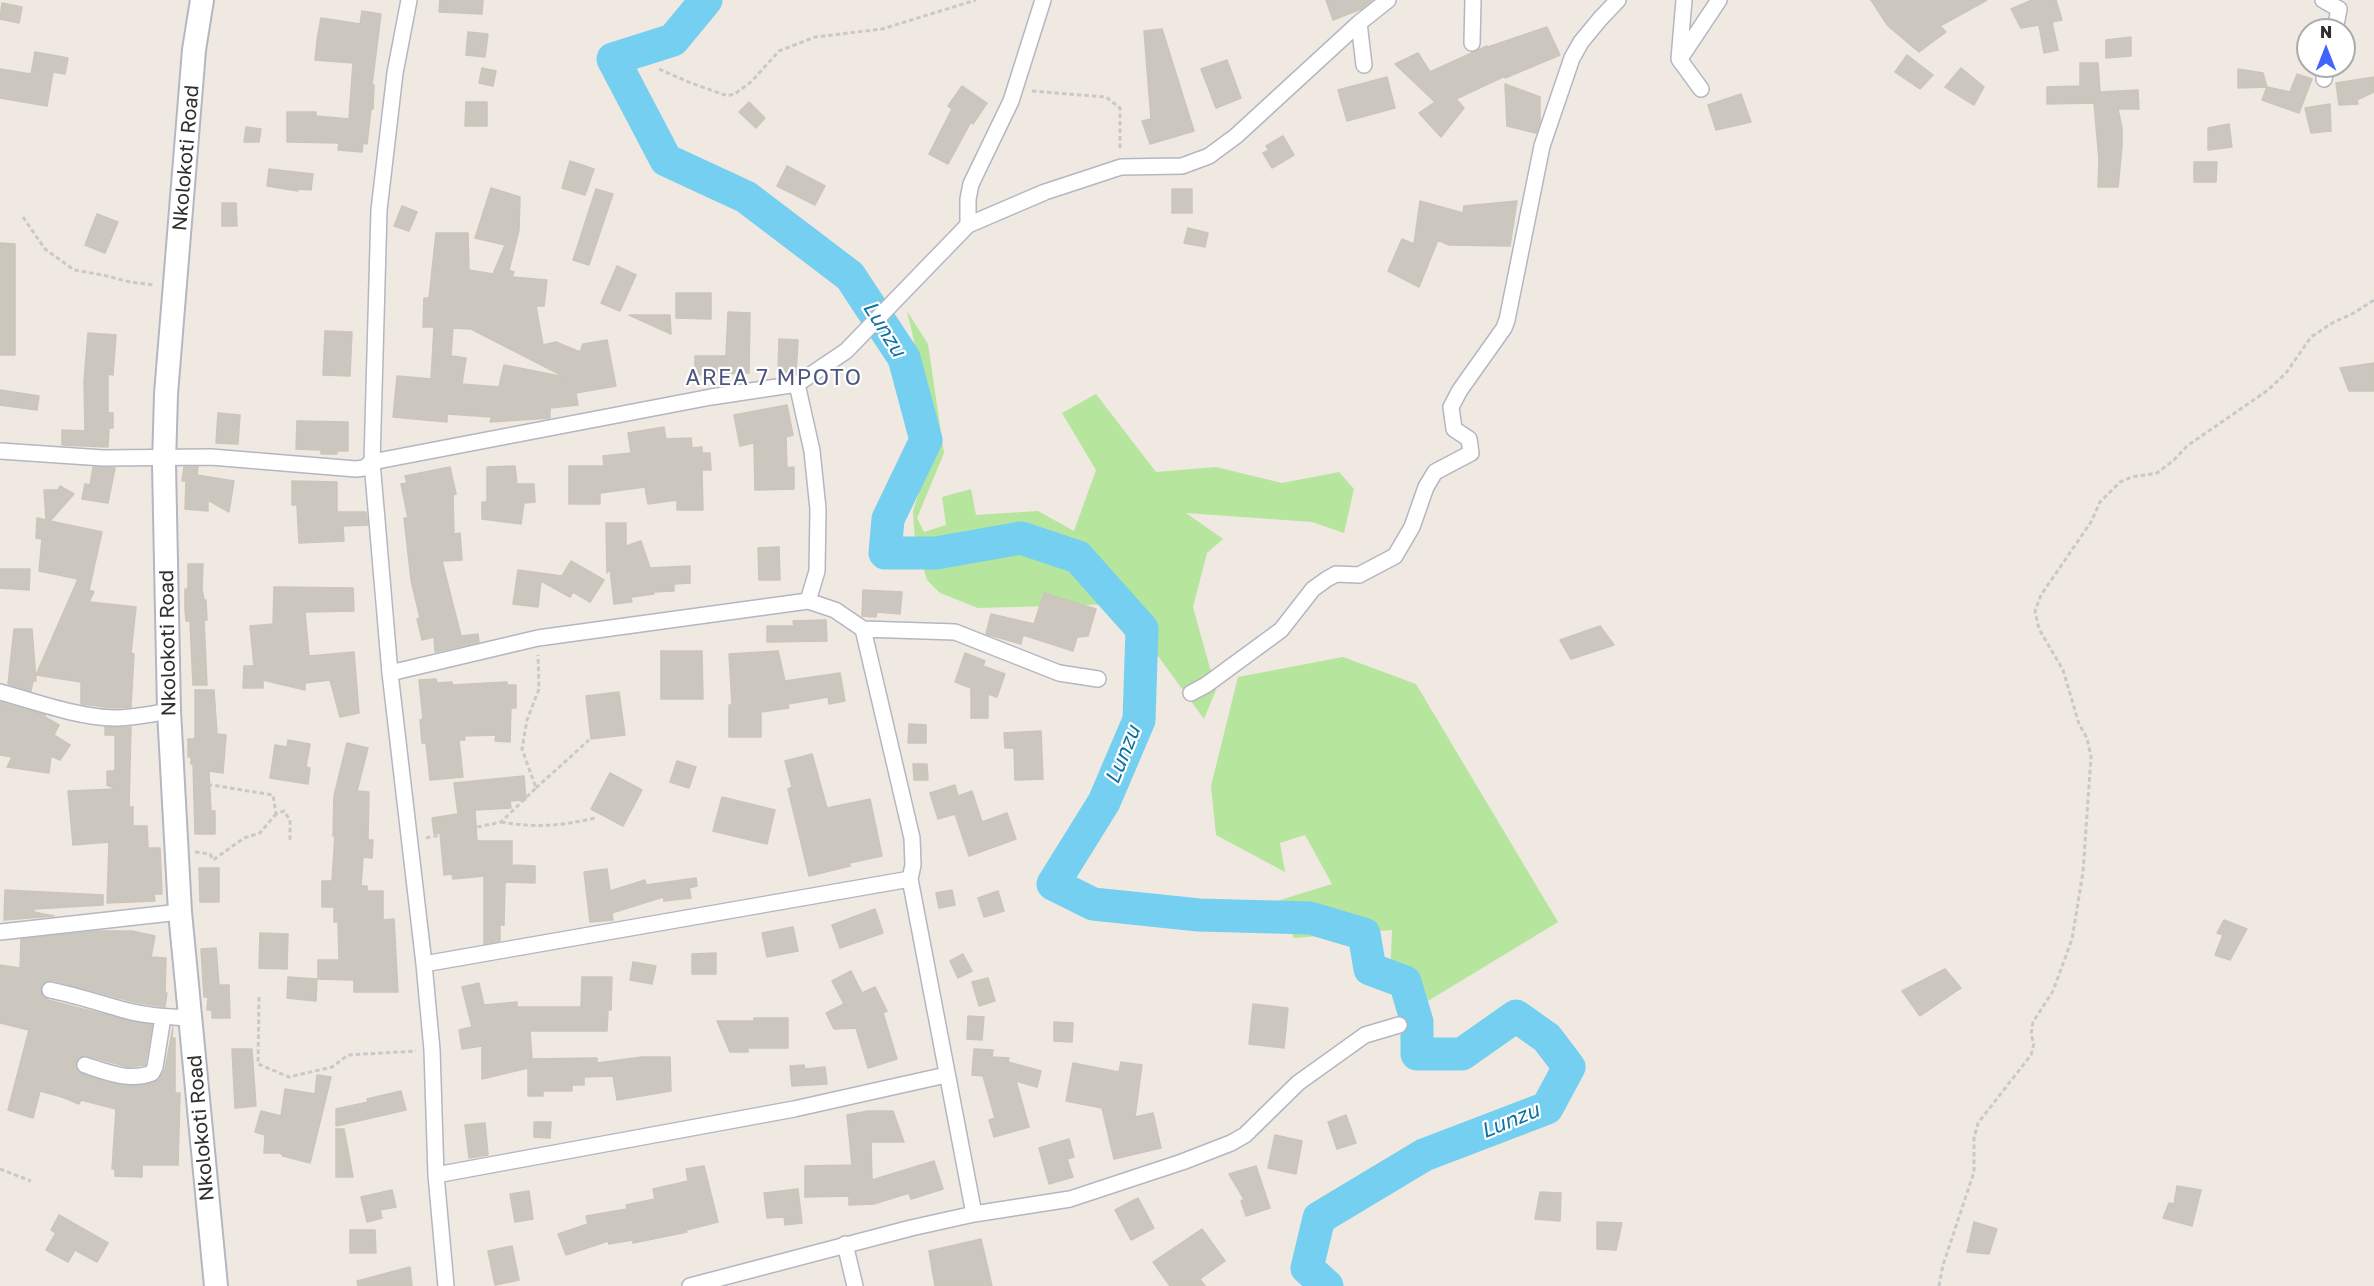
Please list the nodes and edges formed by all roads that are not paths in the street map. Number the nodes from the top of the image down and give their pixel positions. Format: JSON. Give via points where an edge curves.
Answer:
{"nodes":[{"id":1,"x":202,"y":0,"type":"edge"},
{"id":2,"x":409,"y":0,"type":"edge"},
{"id":3,"x":1043,"y":0,"type":"edge"},
{"id":4,"x":1388,"y":0,"type":"edge"},
{"id":5,"x":1473,"y":0,"type":"edge"},
{"id":6,"x":1618,"y":0,"type":"edge"},
{"id":7,"x":1684,"y":0,"type":"edge"},
{"id":8,"x":1719,"y":0,"type":"edge"},
{"id":9,"x":2323,"y":0,"type":"edge"},
{"id":10,"x":2337,"y":18,"type":"edge"},
{"id":11,"x":1359,"y":23,"type":"junction"},
{"id":12,"x":1472,"y":43,"type":"dead end"},
{"id":13,"x":1679,"y":59,"type":"junction"},
{"id":14,"x":1364,"y":65,"type":"dead end"},
{"id":15,"x":1701,"y":89,"type":"dead end"},
{"id":16,"x":968,"y":225,"type":"junction"},
{"id":17,"x":797,"y":384,"type":"junction"},
{"id":18,"x":0,"y":451,"type":"edge"},
{"id":19,"x":164,"y":456,"type":"junction"},
{"id":20,"x":372,"y":462,"type":"junction"},
{"id":21,"x":808,"y":601,"type":"junction"},
{"id":22,"x":863,"y":629,"type":"junction"},
{"id":23,"x":390,"y":673,"type":"junction"},
{"id":24,"x":1098,"y":680,"type":"dead end"},
{"id":25,"x":0,"y":693,"type":"edge"},
{"id":26,"x":1191,"y":693,"type":"dead end"},
{"id":27,"x":169,"y":711,"type":"junction"},
{"id":28,"x":910,"y":879,"type":"junction"},
{"id":29,"x":180,"y":912,"type":"junction"},
{"id":30,"x":0,"y":932,"type":"edge"},
{"id":31,"x":424,"y":964,"type":"junction"},
{"id":32,"x":50,"y":990,"type":"dead end"},
{"id":33,"x":163,"y":1017,"type":"junction"},
{"id":34,"x":190,"y":1018,"type":"junction"},
{"id":35,"x":1399,"y":1026,"type":"dead end"},
{"id":36,"x":85,"y":1065,"type":"dead end"},
{"id":37,"x":945,"y":1075,"type":"junction"},
{"id":38,"x":436,"y":1174,"type":"junction"},
{"id":39,"x":974,"y":1214,"type":"junction"},
{"id":40,"x":845,"y":1244,"type":"junction"},
{"id":41,"x":211,"y":1284,"type":"edge"},
{"id":42,"x":446,"y":1286,"type":"edge"},
{"id":43,"x":690,"y":1286,"type":"edge"},
{"id":44,"x":855,"y":1286,"type":"edge"}],
"edges":[{"from":1,"to":19,"type":"main road","name":"Nkolokoti Road","via":[[194,50]]},
{"from":2,"to":20,"type":"street","via":[[395,73],[379,210]]},
{"from":3,"to":16,"type":"street","via":[[1015,89],[972,184]]},
{"from":4,"to":11,"type":"street"},
{"from":5,"to":12,"type":"street"},
{"from":6,"to":26,"type":"street","via":[[1599,19],[1572,58],[1542,146],[1507,320],[1451,407],[1454,429],[1469,439],[1471,453],[1435,472],[1395,556],[1363,573],[1336,574],[1327,579],[1313,589],[1281,630]]},
{"from":7,"to":13,"type":"street"},
{"from":8,"to":13,"type":"street"},
{"from":9,"to":10,"type":"street","via":[[2339,9]]},
{"from":11,"to":14,"type":"street"},
{"from":11,"to":16,"type":"street","via":[[1209,156],[1182,166],[1121,167],[1045,192]]},
{"from":13,"to":15,"type":"street"},
{"from":16,"to":17,"type":"street","via":[[846,351]]},
{"from":17,"to":20,"type":"street"},
{"from":17,"to":21,"type":"street","via":[[812,452],[818,509],[817,571]]},
{"from":18,"to":19,"type":"street","via":[[103,458]]},
{"from":19,"to":20,"type":"street","via":[[356,469]]},
{"from":19,"to":27,"type":"main road","name":"Nkolokoti Road"},
{"from":20,"to":23,"type":"street"},
{"from":21,"to":22,"type":"street","via":[[835,610]]},
{"from":21,"to":23,"type":"street","via":[[538,638]]},
{"from":22,"to":24,"type":"street","via":[[955,632],[1059,673]]},
{"from":22,"to":28,"type":"street","via":[[912,838]]},
{"from":23,"to":31,"type":"street"},
{"from":25,"to":27,"type":"street","via":[[111,718]]},
{"from":27,"to":29,"type":"main road","name":"Nkolokoti Road"},
{"from":28,"to":31,"type":"street"},
{"from":28,"to":37,"type":"street"},
{"from":29,"to":30,"type":"street"},
{"from":29,"to":34,"type":"main road","name":"Nkolokoti Road"},
{"from":31,"to":38,"type":"street","via":[[432,1050]]},
{"from":32,"to":33,"type":"street"},
{"from":33,"to":34,"type":"street"},
{"from":33,"to":36,"type":"street","via":[[152,1073],[115,1075]]},
{"from":34,"to":41,"type":"main road","name":"Nkolokoti Road"},
{"from":35,"to":39,"type":"street","via":[[1365,1035],[1298,1083],[1245,1135],[1231,1143],[1088,1194]]},
{"from":37,"to":38,"type":"street","via":[[794,1109]]},
{"from":37,"to":39,"type":"street"},
{"from":38,"to":42,"type":"street"},
{"from":39,"to":40,"type":"street"},
{"from":40,"to":43,"type":"street"},
{"from":40,"to":44,"type":"street"}]}
